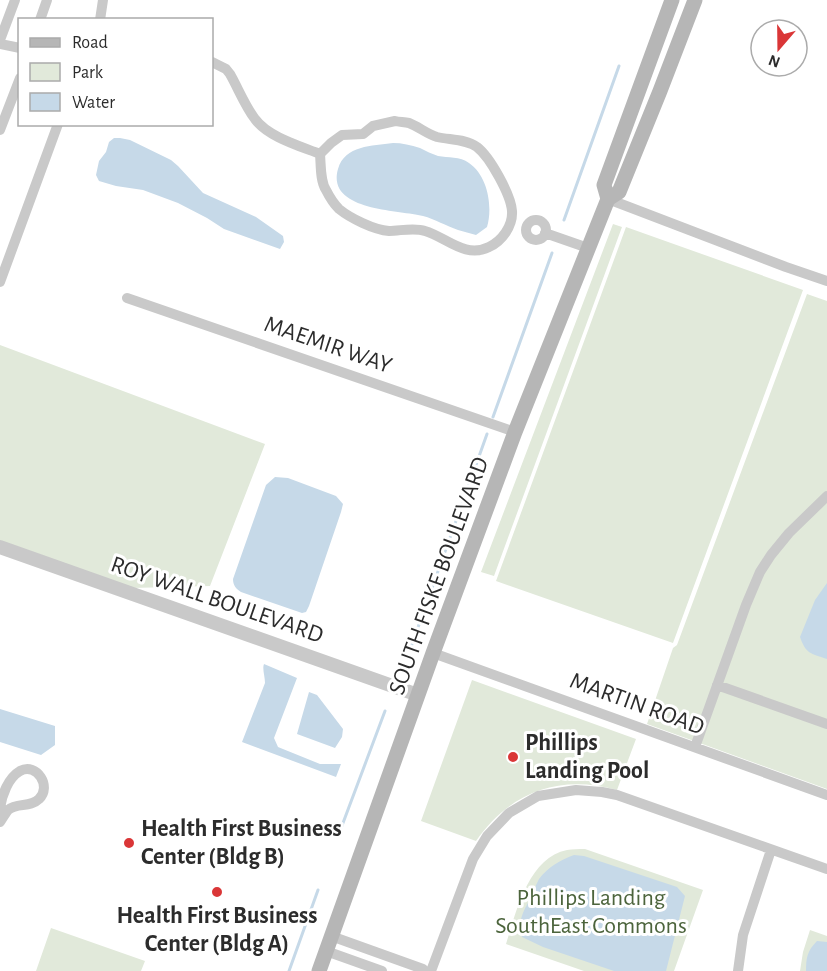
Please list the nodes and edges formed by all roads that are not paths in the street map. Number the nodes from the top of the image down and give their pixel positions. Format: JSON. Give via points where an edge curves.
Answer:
{"nodes":[{"id":1,"x":15,"y":0,"type":"edge"},
{"id":2,"x":47,"y":0,"type":"edge"},
{"id":3,"x":103,"y":0,"type":"edge"},
{"id":4,"x":672,"y":0,"type":"edge"},
{"id":5,"x":695,"y":0,"type":"edge"},
{"id":6,"x":41,"y":18,"type":"edge"},
{"id":7,"x":100,"y":18,"type":"edge"},
{"id":8,"x":0,"y":42,"type":"edge"},
{"id":9,"x":18,"y":47,"type":"edge"},
{"id":10,"x":213,"y":62,"type":"edge"},
{"id":11,"x":18,"y":83,"type":"edge"},
{"id":12,"x":57,"y":126,"type":"edge"},
{"id":13,"x":0,"y":130,"type":"edge"},
{"id":14,"x":320,"y":154,"type":"junction"},
{"id":15,"x":608,"y":199,"type":"junction"},
{"id":16,"x":512,"y":210,"type":"junction"},
{"id":17,"x":530,"y":222,"type":"junction"},
{"id":18,"x":546,"y":233,"type":"junction"},
{"id":19,"x":505,"y":234,"type":"junction"},
{"id":20,"x":527,"y":234,"type":"junction"},
{"id":21,"x":588,"y":248,"type":"junction"},
{"id":22,"x":827,"y":281,"type":"edge"},
{"id":23,"x":0,"y":282,"type":"edge"},
{"id":24,"x":127,"y":298,"type":"dead end"},
{"id":25,"x":516,"y":432,"type":"junction"},
{"id":26,"x":827,"y":496,"type":"edge"},
{"id":27,"x":0,"y":547,"type":"edge"},
{"id":28,"x":433,"y":653,"type":"junction"},
{"id":29,"x":717,"y":685,"type":"junction"},
{"id":30,"x":418,"y":695,"type":"junction"},
{"id":31,"x":827,"y":724,"type":"edge"},
{"id":32,"x":695,"y":747,"type":"junction"},
{"id":33,"x":827,"y":795,"type":"edge"},
{"id":34,"x":0,"y":808,"type":"edge"},
{"id":35,"x":0,"y":822,"type":"edge"},
{"id":36,"x":771,"y":850,"type":"junction"},
{"id":37,"x":827,"y":870,"type":"edge"},
{"id":38,"x":331,"y":936,"type":"junction"},
{"id":39,"x":326,"y":951,"type":"junction"},
{"id":40,"x":319,"y":971,"type":"edge"},
{"id":41,"x":382,"y":971,"type":"edge"},
{"id":42,"x":424,"y":971,"type":"edge"},
{"id":43,"x":431,"y":971,"type":"edge"},
{"id":44,"x":738,"y":971,"type":"edge"}],
"edges":[{"from":1,"to":8,"type":"street"},
{"from":2,"to":6,"type":"street"},
{"from":3,"to":7,"type":"street"},
{"from":4,"to":15,"type":"main road","name":"SOUTH FISKE BOULEVARD","via":[[604,185]]},
{"from":5,"to":15,"type":"main road","name":"SOUTH FISKE BOULEVARD","via":[[619,192]]},
{"from":8,"to":9,"type":"street"},
{"from":10,"to":14,"type":"street","via":[[230,74],[255,120],[264,128]]},
{"from":11,"to":13,"type":"street"},
{"from":12,"to":23,"type":"street"},
{"from":14,"to":16,"type":"street","via":[[342,135],[363,134],[373,126],[395,121],[409,123],[437,137],[477,147],[500,179]]},
{"from":14,"to":19,"type":"street","via":[[325,189],[339,208],[373,229],[424,230],[474,251],[486,249]]},
{"from":15,"to":21,"type":"main road","name":"SOUTH FISKE BOULEVARD"},
{"from":15,"to":22,"type":"street"},
{"from":16,"to":17,"type":"street"},
{"from":16,"to":19,"type":"street"},
{"from":17,"to":18,"type":"street","via":[[542,222]]},
{"from":17,"to":20,"type":"street"},
{"from":18,"to":20,"type":"street","via":[[536,240]]},
{"from":18,"to":21,"type":"street"},
{"from":19,"to":20,"type":"street"},
{"from":21,"to":25,"type":"main road","name":"SOUTH FISKE BOULEVARD"},
{"from":24,"to":25,"type":"street","name":"MAEMIR WAY"},
{"from":25,"to":28,"type":"main road","name":"SOUTH FISKE BOULEVARD"},
{"from":26,"to":29,"type":"street","via":[[789,532],[760,572]]},
{"from":27,"to":30,"type":"street","name":"ROY WALL BOULEVARD"},
{"from":28,"to":30,"type":"main road","name":"SOUTH FISKE BOULEVARD"},
{"from":28,"to":32,"type":"street","name":"MARTIN ROAD"},
{"from":29,"to":31,"type":"street"},
{"from":29,"to":32,"type":"street"},
{"from":30,"to":38,"type":"main road","name":"SOUTH FISKE BOULEVARD"},
{"from":32,"to":33,"type":"street","name":"MARTIN ROAD"},
{"from":34,"to":35,"type":"street","via":[[4,791],[14,776],[25,770],[39,775],[44,787],[41,797],[32,804],[12,807]]},
{"from":36,"to":37,"type":"street"},
{"from":36,"to":43,"type":"street","via":[[617,795],[576,790],[538,796],[509,813],[487,836],[473,859]]},
{"from":36,"to":44,"type":"street","via":[[743,936]]},
{"from":38,"to":39,"type":"main road","name":"SOUTH FISKE BOULEVARD"},
{"from":38,"to":42,"type":"street"},
{"from":39,"to":40,"type":"main road","name":"SOUTH FISKE BOULEVARD"},
{"from":39,"to":41,"type":"street"}]}
